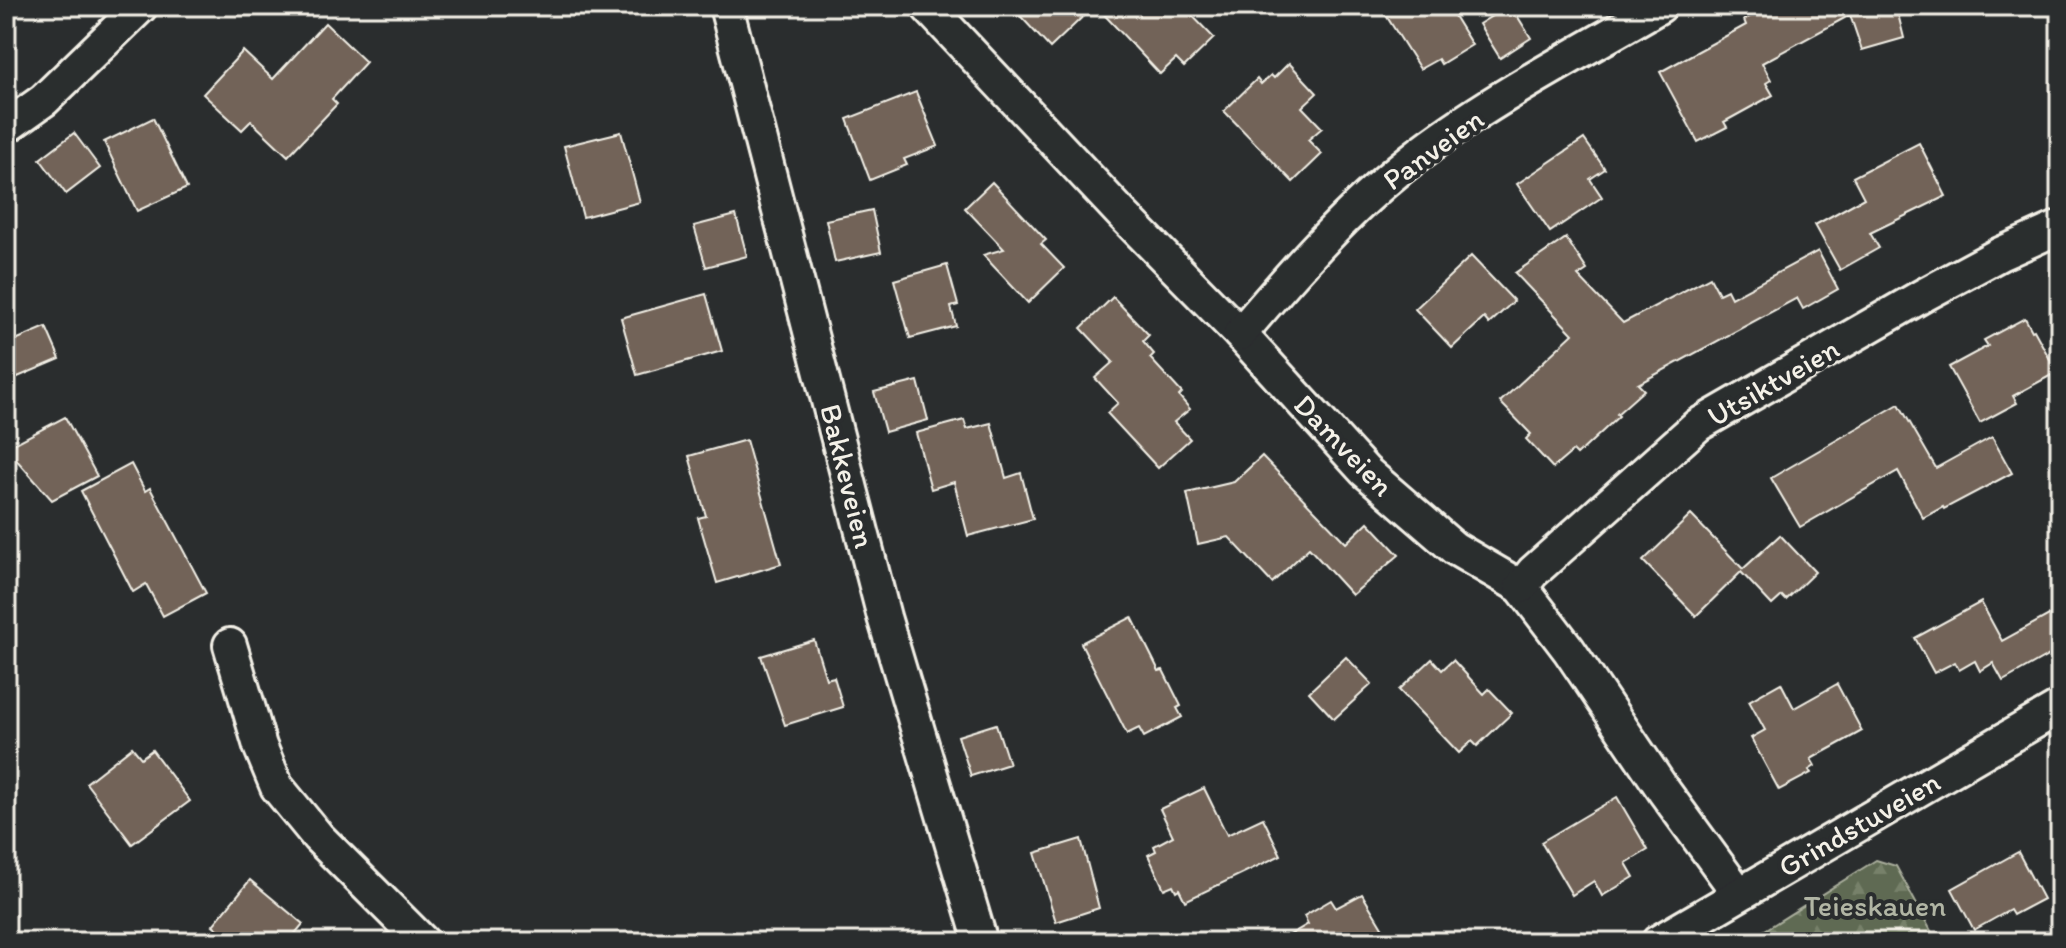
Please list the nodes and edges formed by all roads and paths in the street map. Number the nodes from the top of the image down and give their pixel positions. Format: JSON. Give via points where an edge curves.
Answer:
{"nodes":[{"id":1,"x":141,"y":6,"type":"edge"},
{"id":2,"x":726,"y":6,"type":"edge"},
{"id":3,"x":927,"y":6,"type":"edge"},
{"id":4,"x":1660,"y":6,"type":"edge"},
{"id":5,"x":6,"y":127,"type":"edge"},
{"id":6,"x":2060,"y":227,"type":"edge"},
{"id":7,"x":1240,"y":334,"type":"junction"},
{"id":8,"x":1521,"y":587,"type":"junction"},
{"id":9,"x":230,"y":645,"type":"dead end"},
{"id":10,"x":2060,"y":707,"type":"edge"},
{"id":11,"x":1739,"y":894,"type":"junction"},
{"id":12,"x":423,"y":942,"type":"edge"},
{"id":13,"x":981,"y":942,"type":"edge"},
{"id":14,"x":1658,"y":942,"type":"edge"}],
"edges":[{"from":1,"to":5,"type":"street","via":[[44,100]]},
{"from":2,"to":13,"type":"street","name":"Bakkeveien","via":[[884,617]]},
{"from":3,"to":7,"type":"street","name":"Damveien"},
{"from":4,"to":7,"type":"street","name":"Panveien","via":[[1411,160],[1295,270]]},
{"from":6,"to":8,"type":"street","name":"Utsiktveien","via":[[1922,296],[1698,425]]},
{"from":7,"to":8,"type":"street","name":"Damveien","via":[[1365,471],[1454,548]]},
{"from":8,"to":11,"type":"street","name":"Damveien"},
{"from":9,"to":12,"type":"street","via":[[277,787],[318,837]]},
{"from":10,"to":11,"type":"street","name":"Grindstuveien"},
{"from":11,"to":14,"type":"street","name":"Grindstuveien"}]}
